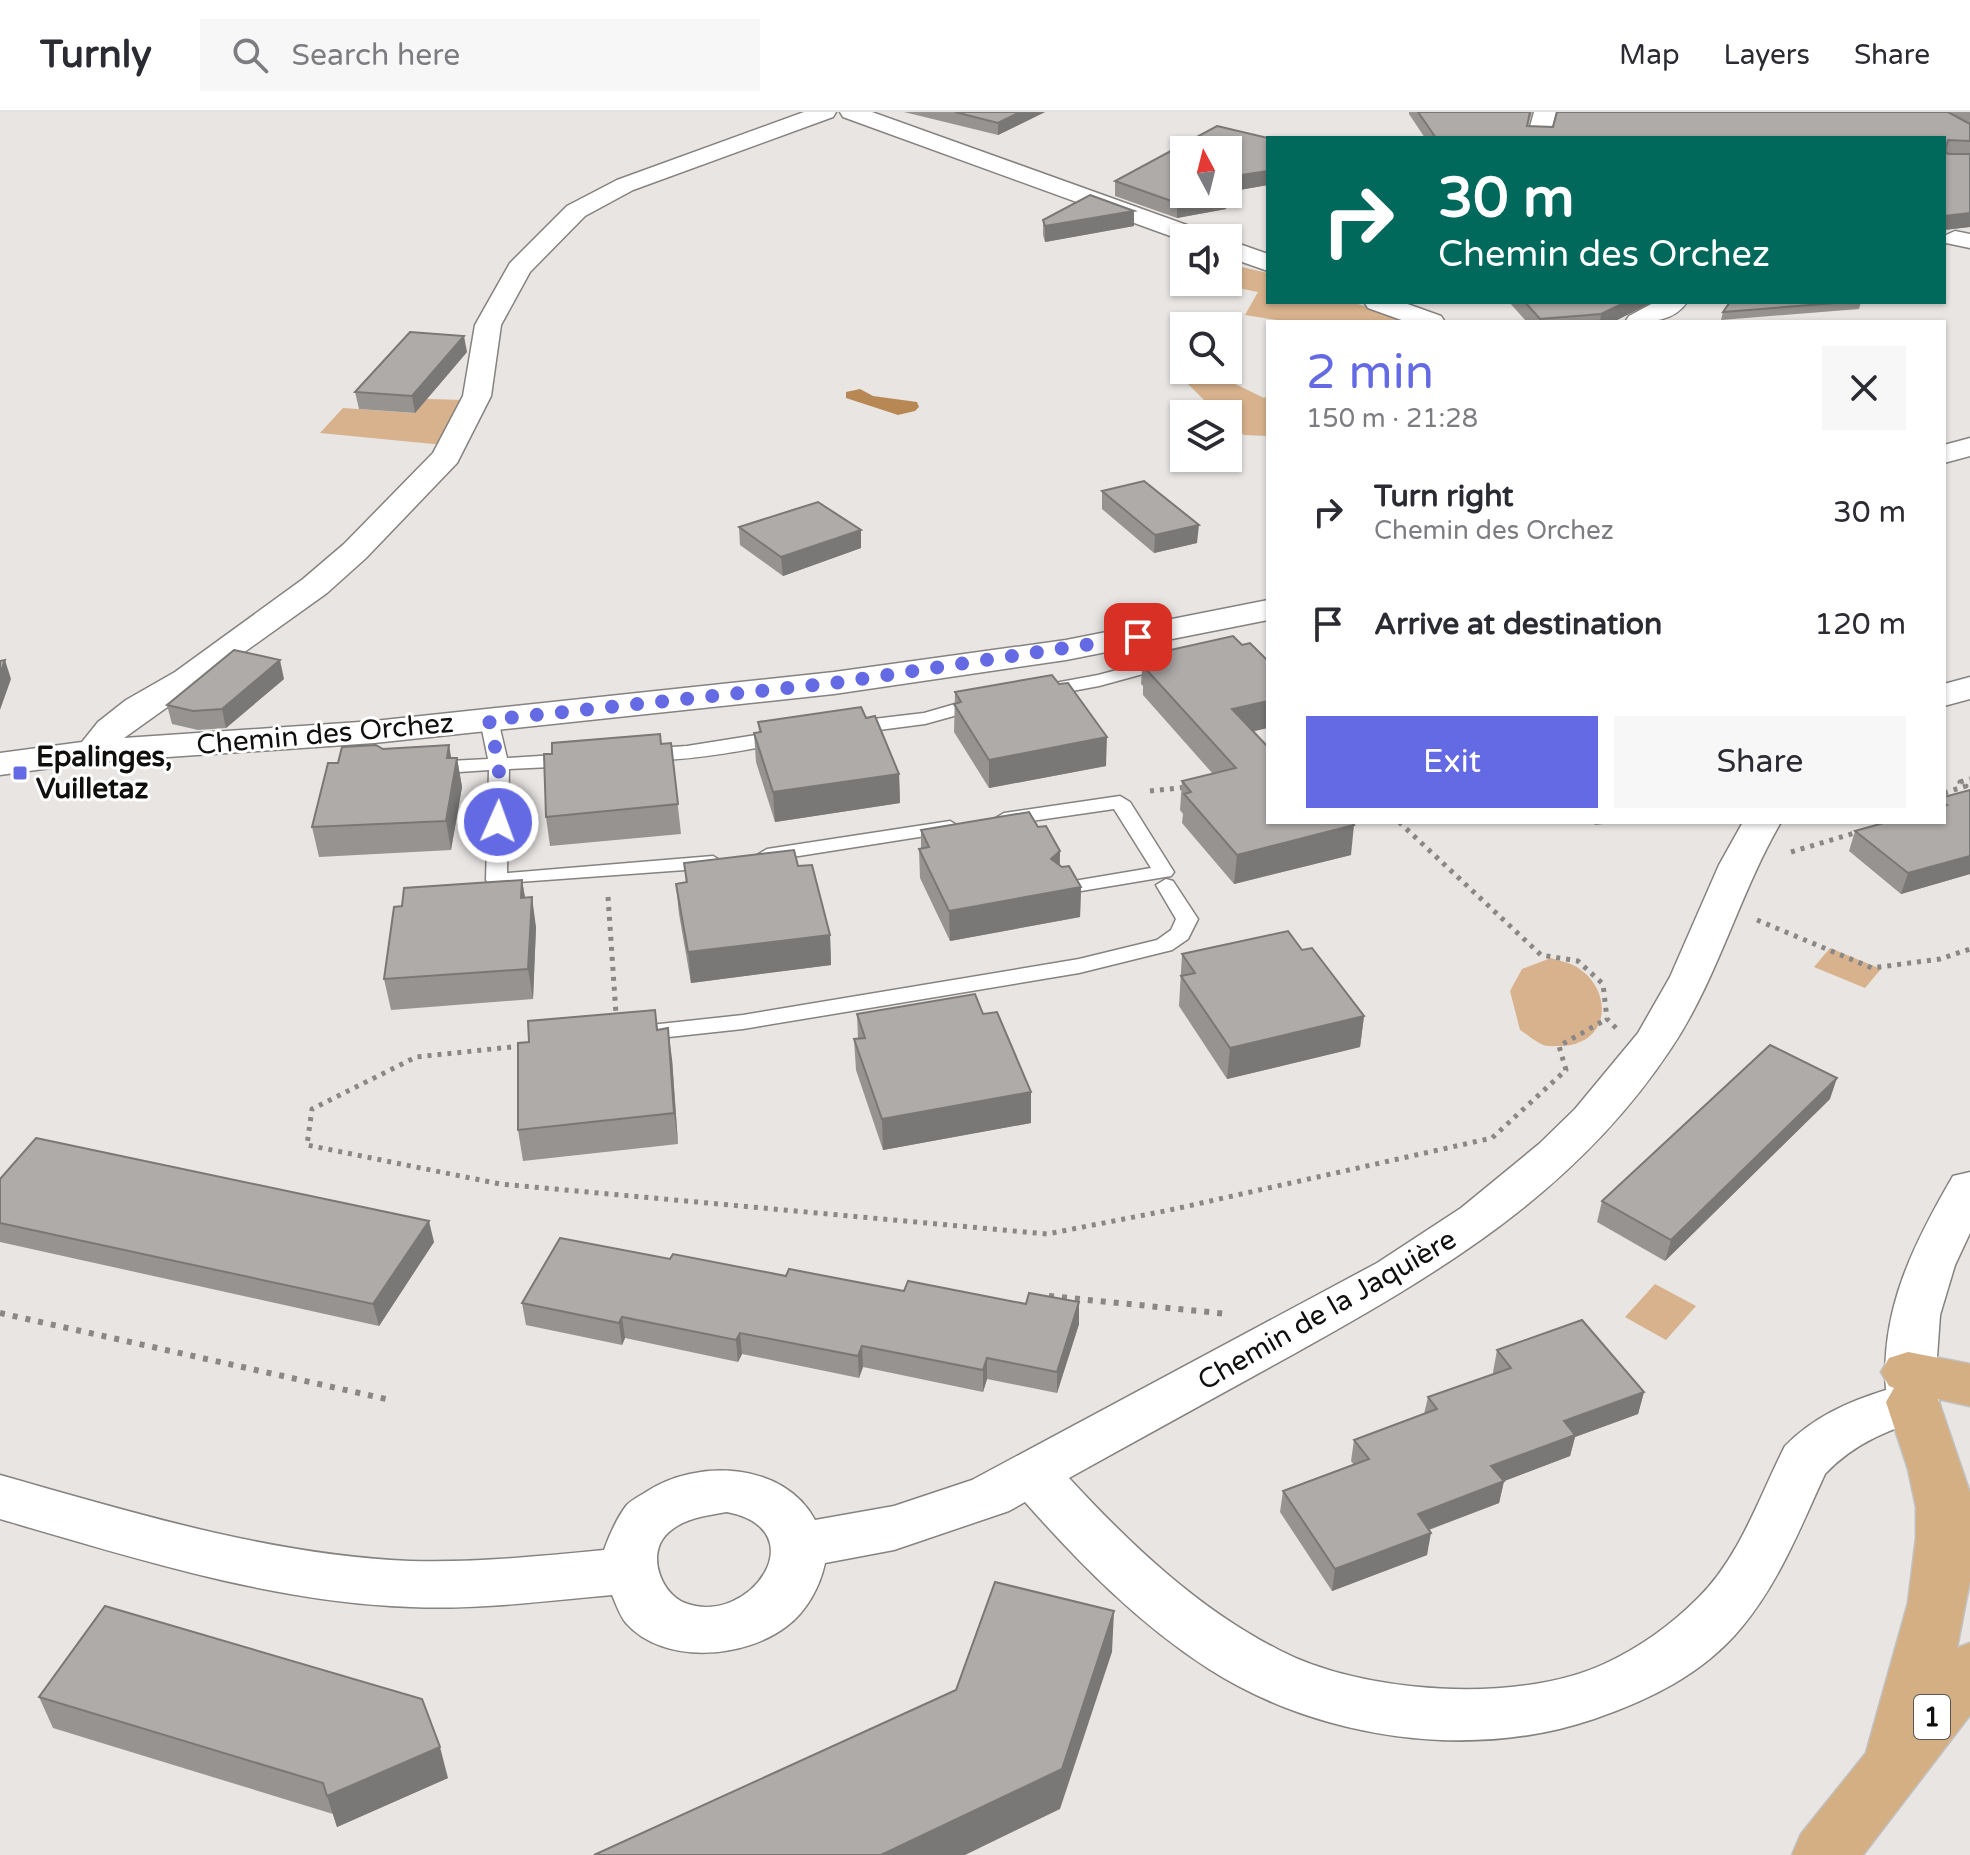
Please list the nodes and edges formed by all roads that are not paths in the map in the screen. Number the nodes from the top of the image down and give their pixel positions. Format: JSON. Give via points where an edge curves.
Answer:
{"nodes":[{"id":1,"x":825,"y":112,"type":"edge"},
{"id":2,"x":851,"y":112,"type":"edge"},
{"id":3,"x":1545,"y":112,"type":"edge"},
{"id":4,"x":1539,"y":136,"type":"edge"},
{"id":5,"x":1170,"y":227,"type":"edge"},
{"id":6,"x":1242,"y":253,"type":"edge"},
{"id":7,"x":1266,"y":262,"type":"edge"},
{"id":8,"x":1382,"y":304,"type":"edge"},
{"id":9,"x":1670,"y":304,"type":"edge"},
{"id":10,"x":1426,"y":320,"type":"edge"},
{"id":11,"x":1642,"y":320,"type":"edge"},
{"id":12,"x":1970,"y":447,"type":"edge"},
{"id":13,"x":1946,"y":453,"type":"edge"},
{"id":14,"x":1266,"y":610,"type":"edge"},
{"id":15,"x":1170,"y":661,"type":"edge"},
{"id":16,"x":1970,"y":688,"type":"edge"},
{"id":17,"x":1946,"y":694,"type":"edge"},
{"id":18,"x":489,"y":720,"type":"junction"},
{"id":19,"x":824,"y":731,"type":"edge"},
{"id":20,"x":794,"y":735,"type":"edge"},
{"id":21,"x":94,"y":751,"type":"junction"},
{"id":22,"x":615,"y":756,"type":"edge"},
{"id":23,"x":587,"y":759,"type":"edge"},
{"id":24,"x":0,"y":764,"type":"edge"},
{"id":25,"x":499,"y":765,"type":"junction"},
{"id":26,"x":405,"y":769,"type":"edge"},
{"id":27,"x":1761,"y":824,"type":"edge"},
{"id":28,"x":1166,"y":885,"type":"dead end"},
{"id":29,"x":1063,"y":888,"type":"edge"},
{"id":30,"x":617,"y":1035,"type":"edge"},
{"id":31,"x":1970,"y":1188,"type":"edge"},
{"id":32,"x":1970,"y":1385,"type":"edge"},
{"id":33,"x":1911,"y":1387,"type":"junction"},
{"id":34,"x":1032,"y":1474,"type":"junction"},
{"id":35,"x":0,"y":1497,"type":"edge"},
{"id":36,"x":797,"y":1546,"type":"junction"},
{"id":37,"x":628,"y":1571,"type":"junction"},
{"id":38,"x":1970,"y":1669,"type":"edge"},
{"id":39,"x":1894,"y":1765,"type":"junction"},
{"id":40,"x":1824,"y":1855,"type":"edge"}],
"edges":[{"from":1,"to":21,"type":"street","via":[[625,185],[576,211],[519,268],[488,325],[477,396],[446,457],[315,586],[139,708]]},
{"from":2,"to":5,"type":"street"},
{"from":3,"to":4,"type":"street"},
{"from":6,"to":7,"type":"street"},
{"from":8,"to":10,"type":"street"},
{"from":9,"to":11,"type":"street"},
{"from":12,"to":13,"type":"street"},
{"from":14,"to":18,"type":"street","name":"Chemin des Orchez","via":[[1013,658]]},
{"from":15,"to":19,"type":"lane","via":[[963,705],[925,718]]},
{"from":16,"to":17,"type":"street"},
{"from":18,"to":21,"type":"street","name":"Chemin des Orchez"},
{"from":18,"to":25,"type":"lane"},
{"from":20,"to":22,"type":"lane","via":[[687,752]]},
{"from":21,"to":24,"type":"street","name":"Chemin des Orchez"},
{"from":23,"to":25,"type":"lane"},
{"from":25,"to":26,"type":"lane"},
{"from":25,"to":29,"type":"lane","via":[[496,880],[739,860],[1120,802],[1164,872]]},
{"from":27,"to":34,"type":"street","name":"Chemin de la Jaquière","via":[[1744,849],[1735,921],[1642,1060],[1557,1154],[1473,1224],[1394,1276]]},
{"from":28,"to":30,"type":"lane","via":[[1187,919],[1180,934],[1164,945],[923,993],[733,1024]]},
{"from":31,"to":33,"type":"street","via":[[1922,1283],[1912,1325]]},
{"from":32,"to":33,"type":"main road"},
{"from":33,"to":34,"type":"street","via":[[1815,1448],[1746,1579],[1720,1613],[1674,1655],[1579,1701],[1526,1711],[1473,1716],[1410,1711],[1350,1700],[1261,1669],[1180,1615],[1087,1535]]},
{"from":33,"to":39,"type":"main road","via":[[1944,1505],[1943,1559],[1939,1594]]},
{"from":34,"to":36,"type":"street","name":"Chemin de la Jaquière","via":[[961,1508],[894,1528]]},
{"from":35,"to":37,"type":"street","via":[[189,1550],[347,1578],[483,1584]]},
{"from":36,"to":37,"type":"street","via":[[788,1520],[767,1502],[738,1491],[706,1491],[675,1501],[649,1519],[633,1544]]},
{"from":36,"to":37,"type":"street","via":[[794,1575],[783,1594],[757,1616],[721,1628],[685,1628],[663,1620],[638,1599]]},
{"from":38,"to":39,"type":"main road","number":"1"},
{"from":39,"to":40,"type":"main road","number":"1"}]}
